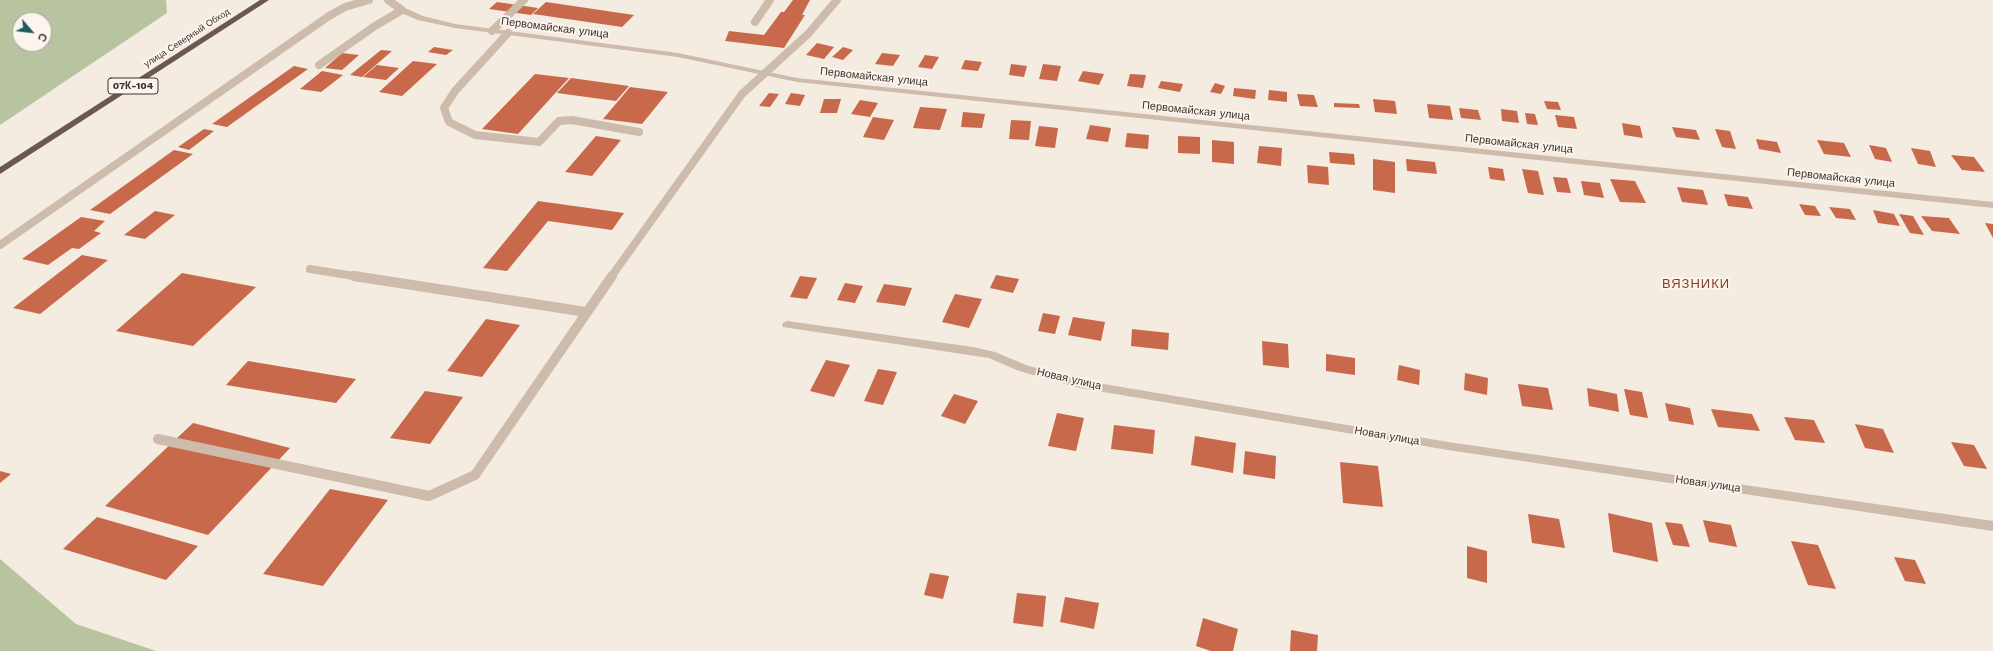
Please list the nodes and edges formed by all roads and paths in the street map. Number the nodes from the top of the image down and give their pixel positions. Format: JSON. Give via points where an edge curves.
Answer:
{"nodes":[{"id":1,"x":265,"y":0,"type":"edge"},
{"id":2,"x":369,"y":0,"type":"edge"},
{"id":3,"x":388,"y":0,"type":"edge"},
{"id":4,"x":524,"y":0,"type":"edge"},
{"id":5,"x":770,"y":0,"type":"edge"},
{"id":6,"x":837,"y":0,"type":"edge"},
{"id":7,"x":402,"y":10,"type":"junction"},
{"id":8,"x":755,"y":22,"type":"dead end"},
{"id":9,"x":492,"y":31,"type":"junction"},
{"id":10,"x":508,"y":33,"type":"junction"},
{"id":11,"x":319,"y":66,"type":"dead end"},
{"id":12,"x":763,"y":74,"type":"junction"},
{"id":13,"x":639,"y":132,"type":"dead end"},
{"id":14,"x":0,"y":171,"type":"edge"},
{"id":15,"x":1993,"y":205,"type":"edge"},
{"id":16,"x":0,"y":245,"type":"edge"},
{"id":17,"x":310,"y":269,"type":"dead end"},
{"id":18,"x":586,"y":312,"type":"junction"},
{"id":19,"x":786,"y":325,"type":"dead end"},
{"id":20,"x":158,"y":439,"type":"dead end"},
{"id":21,"x":1993,"y":526,"type":"edge"}],
"edges":[{"from":1,"to":14,"type":"highway","name":"улица Северный Обход","number":"07К-104"},
{"from":2,"to":16,"type":"lane","via":[[329,16]]},
{"from":3,"to":7,"type":"lane"},
{"from":4,"to":9,"type":"lane"},
{"from":5,"to":8,"type":"lane"},
{"from":6,"to":12,"type":"lane","via":[[808,34]]},
{"from":7,"to":9,"type":"street","name":"Первомайская улица","via":[[455,26]]},
{"from":7,"to":11,"type":"lane"},
{"from":9,"to":10,"type":"street","name":"Первомайская улица"},
{"from":10,"to":12,"type":"street","name":"Первомайская улица","via":[[678,55]]},
{"from":10,"to":13,"type":"lane","via":[[455,91],[444,108],[450,122],[475,135],[540,142],[559,121],[572,120]]},
{"from":12,"to":15,"type":"street","name":"Первомайская улица","via":[[797,80]]},
{"from":12,"to":18,"type":"lane","via":[[742,94]]},
{"from":17,"to":18,"type":"lane"},
{"from":18,"to":20,"type":"lane","via":[[474,475],[429,496]]},
{"from":19,"to":21,"type":"street","name":"Новая улица","via":[[973,351],[1080,384],[1432,444]]}]}
